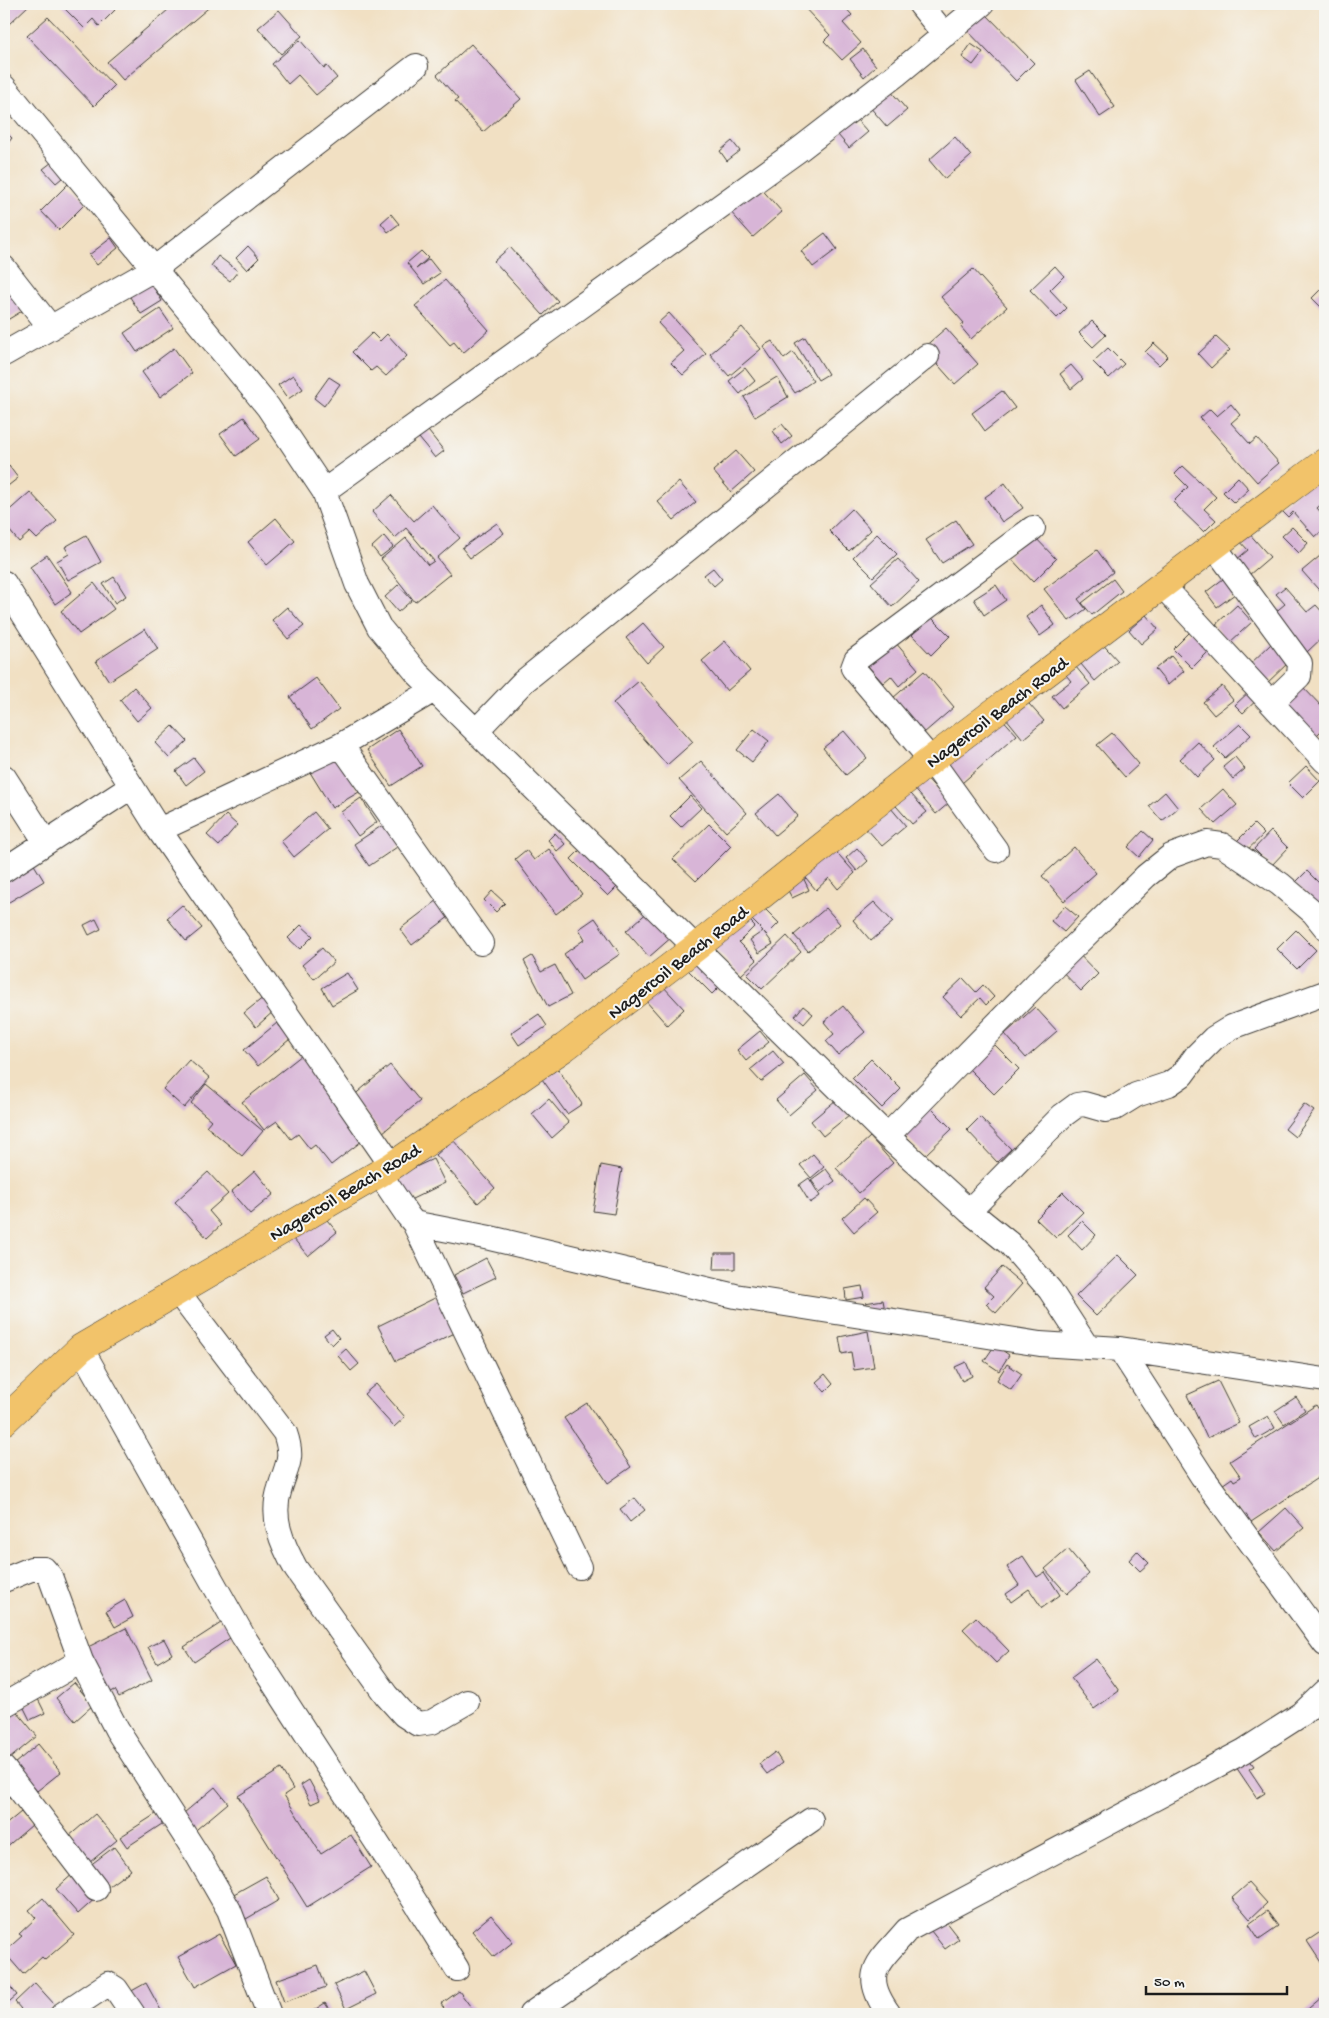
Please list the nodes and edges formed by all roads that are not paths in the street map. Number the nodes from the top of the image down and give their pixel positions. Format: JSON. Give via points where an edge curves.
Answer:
{"nodes":[{"id":1,"x":920,"y":4,"type":"edge"},
{"id":2,"x":982,"y":4,"type":"edge"},
{"id":3,"x":945,"y":35,"type":"junction"},
{"id":4,"x":416,"y":66,"type":"dead end"},
{"id":5,"x":4,"y":87,"type":"edge"},
{"id":6,"x":4,"y":268,"type":"edge"},
{"id":7,"x":154,"y":269,"type":"junction"},
{"id":8,"x":51,"y":328,"type":"junction"},
{"id":9,"x":4,"y":354,"type":"edge"},
{"id":10,"x":927,"y":356,"type":"dead end"},
{"id":11,"x":1325,"y":462,"type":"edge"},
{"id":12,"x":324,"y":491,"type":"junction"},
{"id":13,"x":1033,"y":528,"type":"dead end"},
{"id":14,"x":1214,"y":546,"type":"junction"},
{"id":15,"x":4,"y":583,"type":"edge"},
{"id":16,"x":1162,"y":585,"type":"junction"},
{"id":17,"x":434,"y":690,"type":"junction"},
{"id":18,"x":1272,"y":702,"type":"junction"},
{"id":19,"x":476,"y":731,"type":"junction"},
{"id":20,"x":342,"y":745,"type":"junction"},
{"id":21,"x":931,"y":760,"type":"junction"},
{"id":22,"x":1325,"y":761,"type":"edge"},
{"id":23,"x":4,"y":777,"type":"edge"},
{"id":24,"x":131,"y":787,"type":"junction"},
{"id":25,"x":159,"y":830,"type":"junction"},
{"id":26,"x":45,"y":841,"type":"junction"},
{"id":27,"x":996,"y":850,"type":"dead end"},
{"id":28,"x":4,"y":870,"type":"edge"},
{"id":29,"x":1325,"y":927,"type":"edge"},
{"id":30,"x":480,"y":943,"type":"dead end"},
{"id":31,"x":694,"y":948,"type":"junction"},
{"id":32,"x":1325,"y":993,"type":"edge"},
{"id":33,"x":887,"y":1136,"type":"junction"},
{"id":34,"x":385,"y":1169,"type":"junction"},
{"id":35,"x":969,"y":1210,"type":"junction"},
{"id":36,"x":414,"y":1223,"type":"junction"},
{"id":37,"x":177,"y":1291,"type":"junction"},
{"id":38,"x":1088,"y":1347,"type":"junction"},
{"id":39,"x":80,"y":1348,"type":"junction"},
{"id":40,"x":1120,"y":1349,"type":"junction"},
{"id":41,"x":1325,"y":1380,"type":"edge"},
{"id":42,"x":4,"y":1421,"type":"edge"},
{"id":43,"x":579,"y":1567,"type":"dead end"},
{"id":44,"x":4,"y":1580,"type":"edge"},
{"id":45,"x":1325,"y":1644,"type":"edge"},
{"id":46,"x":81,"y":1661,"type":"junction"},
{"id":47,"x":1325,"y":1692,"type":"edge"},
{"id":48,"x":466,"y":1702,"type":"dead end"},
{"id":49,"x":4,"y":1704,"type":"edge"},
{"id":50,"x":4,"y":1769,"type":"edge"},
{"id":51,"x":811,"y":1820,"type":"dead end"},
{"id":52,"x":96,"y":1889,"type":"dead end"},
{"id":53,"x":456,"y":1969,"type":"dead end"},
{"id":54,"x":63,"y":2014,"type":"edge"},
{"id":55,"x":133,"y":2014,"type":"edge"},
{"id":56,"x":269,"y":2014,"type":"edge"},
{"id":57,"x":532,"y":2014,"type":"edge"},
{"id":58,"x":889,"y":2014,"type":"edge"}],
"edges":[{"from":1,"to":3,"type":"street"},
{"from":2,"to":3,"type":"street"},
{"from":3,"to":12,"type":"street","via":[[800,149]]},
{"from":4,"to":7,"type":"street"},
{"from":5,"to":7,"type":"street"},
{"from":6,"to":8,"type":"street"},
{"from":7,"to":8,"type":"street"},
{"from":7,"to":12,"type":"street","via":[[268,407]]},
{"from":8,"to":9,"type":"street"},
{"from":10,"to":19,"type":"street","via":[[523,682]]},
{"from":11,"to":14,"type":"main road","name":"Nagercoil Beach Road"},
{"from":12,"to":17,"type":"street","via":[[357,584],[379,627]]},
{"from":13,"to":21,"type":"street","via":[[853,664],[854,673]]},
{"from":14,"to":16,"type":"main road","name":"Nagercoil Beach Road"},
{"from":14,"to":18,"type":"street","via":[[1300,663],[1299,676]]},
{"from":15,"to":24,"type":"street"},
{"from":16,"to":18,"type":"street"},
{"from":16,"to":21,"type":"main road","name":"Nagercoil Beach Road"},
{"from":17,"to":19,"type":"street"},
{"from":17,"to":20,"type":"street"},
{"from":18,"to":22,"type":"street"},
{"from":19,"to":31,"type":"street"},
{"from":20,"to":25,"type":"street"},
{"from":20,"to":30,"type":"street"},
{"from":21,"to":27,"type":"street"},
{"from":21,"to":31,"type":"main road","name":"Nagercoil Beach Road"},
{"from":23,"to":26,"type":"street"},
{"from":24,"to":25,"type":"street"},
{"from":24,"to":26,"type":"street"},
{"from":25,"to":34,"type":"street"},
{"from":26,"to":28,"type":"street"},
{"from":29,"to":33,"type":"street","via":[[1280,884],[1222,845],[1207,844],[1171,856],[1146,876],[1038,982]]},
{"from":31,"to":33,"type":"street"},
{"from":31,"to":34,"type":"main road","name":"Nagercoil Beach Road","via":[[564,1047]]},
{"from":32,"to":35,"type":"street","via":[[1232,1027],[1214,1038],[1182,1075],[1169,1084],[1136,1095],[1115,1108],[1105,1110],[1076,1105]]},
{"from":33,"to":35,"type":"street"},
{"from":34,"to":36,"type":"street"},
{"from":34,"to":37,"type":"main road","name":"Nagercoil Beach Road"},
{"from":35,"to":38,"type":"street","via":[[1035,1270]]},
{"from":36,"to":38,"type":"street","via":[[735,1296],[1040,1344]]},
{"from":36,"to":43,"type":"street"},
{"from":37,"to":39,"type":"main road","name":"Nagercoil Beach Road"},
{"from":37,"to":48,"type":"street","via":[[285,1433],[290,1448],[290,1465],[279,1490],[276,1516],[284,1548],[296,1569],[386,1695],[404,1715],[418,1724],[432,1722]]},
{"from":38,"to":40,"type":"street"},
{"from":39,"to":42,"type":"main road","name":"Nagercoil Beach Road"},
{"from":39,"to":53,"type":"street","via":[[243,1636]]},
{"from":40,"to":41,"type":"street"},
{"from":40,"to":45,"type":"street","via":[[1202,1476]]},
{"from":44,"to":46,"type":"street","via":[[31,1569],[44,1569],[53,1584]]},
{"from":46,"to":49,"type":"street"},
{"from":46,"to":56,"type":"street","via":[[117,1730],[229,1910]]},
{"from":47,"to":58,"type":"street","via":[[1302,1714],[1244,1751],[907,1930],[873,1974],[874,1986]]},
{"from":50,"to":52,"type":"street"},
{"from":51,"to":57,"type":"street"},
{"from":54,"to":55,"type":"street","via":[[108,1984],[116,1989]]}]}
